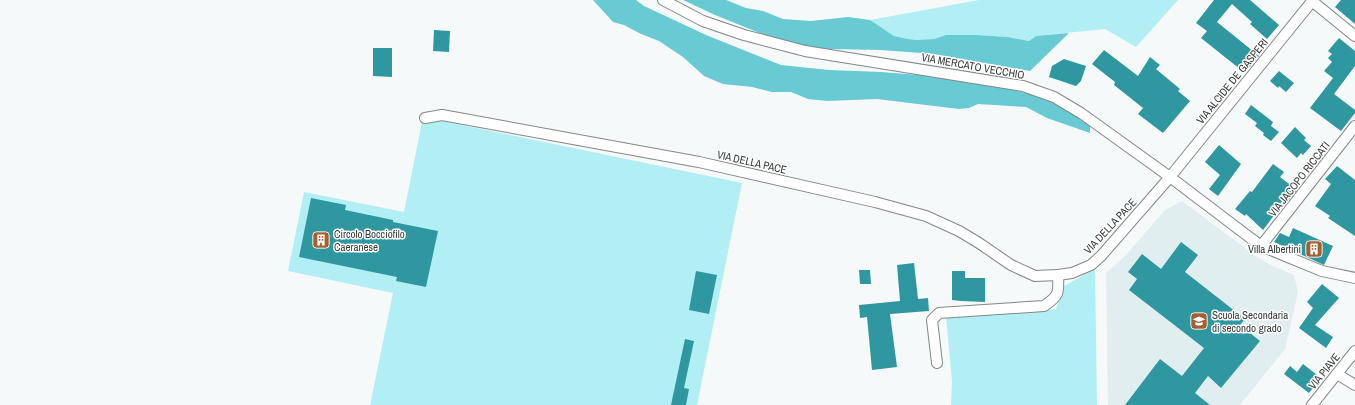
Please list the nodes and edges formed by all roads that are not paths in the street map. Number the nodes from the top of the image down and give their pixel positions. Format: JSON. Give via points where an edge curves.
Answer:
{"nodes":[{"id":1,"x":663,"y":0,"type":"edge"},
{"id":2,"x":1312,"y":0,"type":"edge"},
{"id":3,"x":1355,"y":36,"type":"edge"},
{"id":4,"x":425,"y":118,"type":"dead end"},
{"id":5,"x":1355,"y":126,"type":"edge"},
{"id":6,"x":1170,"y":177,"type":"junction"},
{"id":7,"x":1261,"y":246,"type":"junction"},
{"id":8,"x":1058,"y":275,"type":"junction"},
{"id":9,"x":1355,"y":278,"type":"edge"},
{"id":10,"x":1355,"y":351,"type":"edge"},
{"id":11,"x":937,"y":362,"type":"dead end"},
{"id":12,"x":1337,"y":374,"type":"junction"},
{"id":13,"x":1355,"y":385,"type":"edge"},
{"id":14,"x":1312,"y":405,"type":"edge"}],
"edges":[{"from":1,"to":6,"type":"street","name":"VIA MERCATO VECCHIO","via":[[703,21],[805,51],[1023,86],[1054,97],[1081,113]]},
{"from":2,"to":3,"type":"street"},
{"from":2,"to":6,"type":"street","name":"VIA ALCIDE DE GASPERI"},
{"from":4,"to":8,"type":"street","name":"VIA DELLA PACE","via":[[442,115],[699,162],[875,202],[926,216],[959,231],[1011,265],[1036,276]]},
{"from":5,"to":7,"type":"street","name":"VIA JACOPO RICCATI"},
{"from":6,"to":7,"type":"street","name":"VIA MERCATO VECCHIO"},
{"from":6,"to":8,"type":"street","name":"VIA DELLA PACE","via":[[1091,265],[1072,273]]},
{"from":7,"to":9,"type":"street","name":"VIA MERCATO VECCHIO","via":[[1322,271]]},
{"from":8,"to":11,"type":"street","via":[[1059,289],[1054,300],[1044,306],[939,313],[932,320]]},
{"from":10,"to":12,"type":"street","name":"VIA PIAVE"},
{"from":12,"to":13,"type":"street"},
{"from":12,"to":14,"type":"street","name":"VIA PIAVE"}]}
